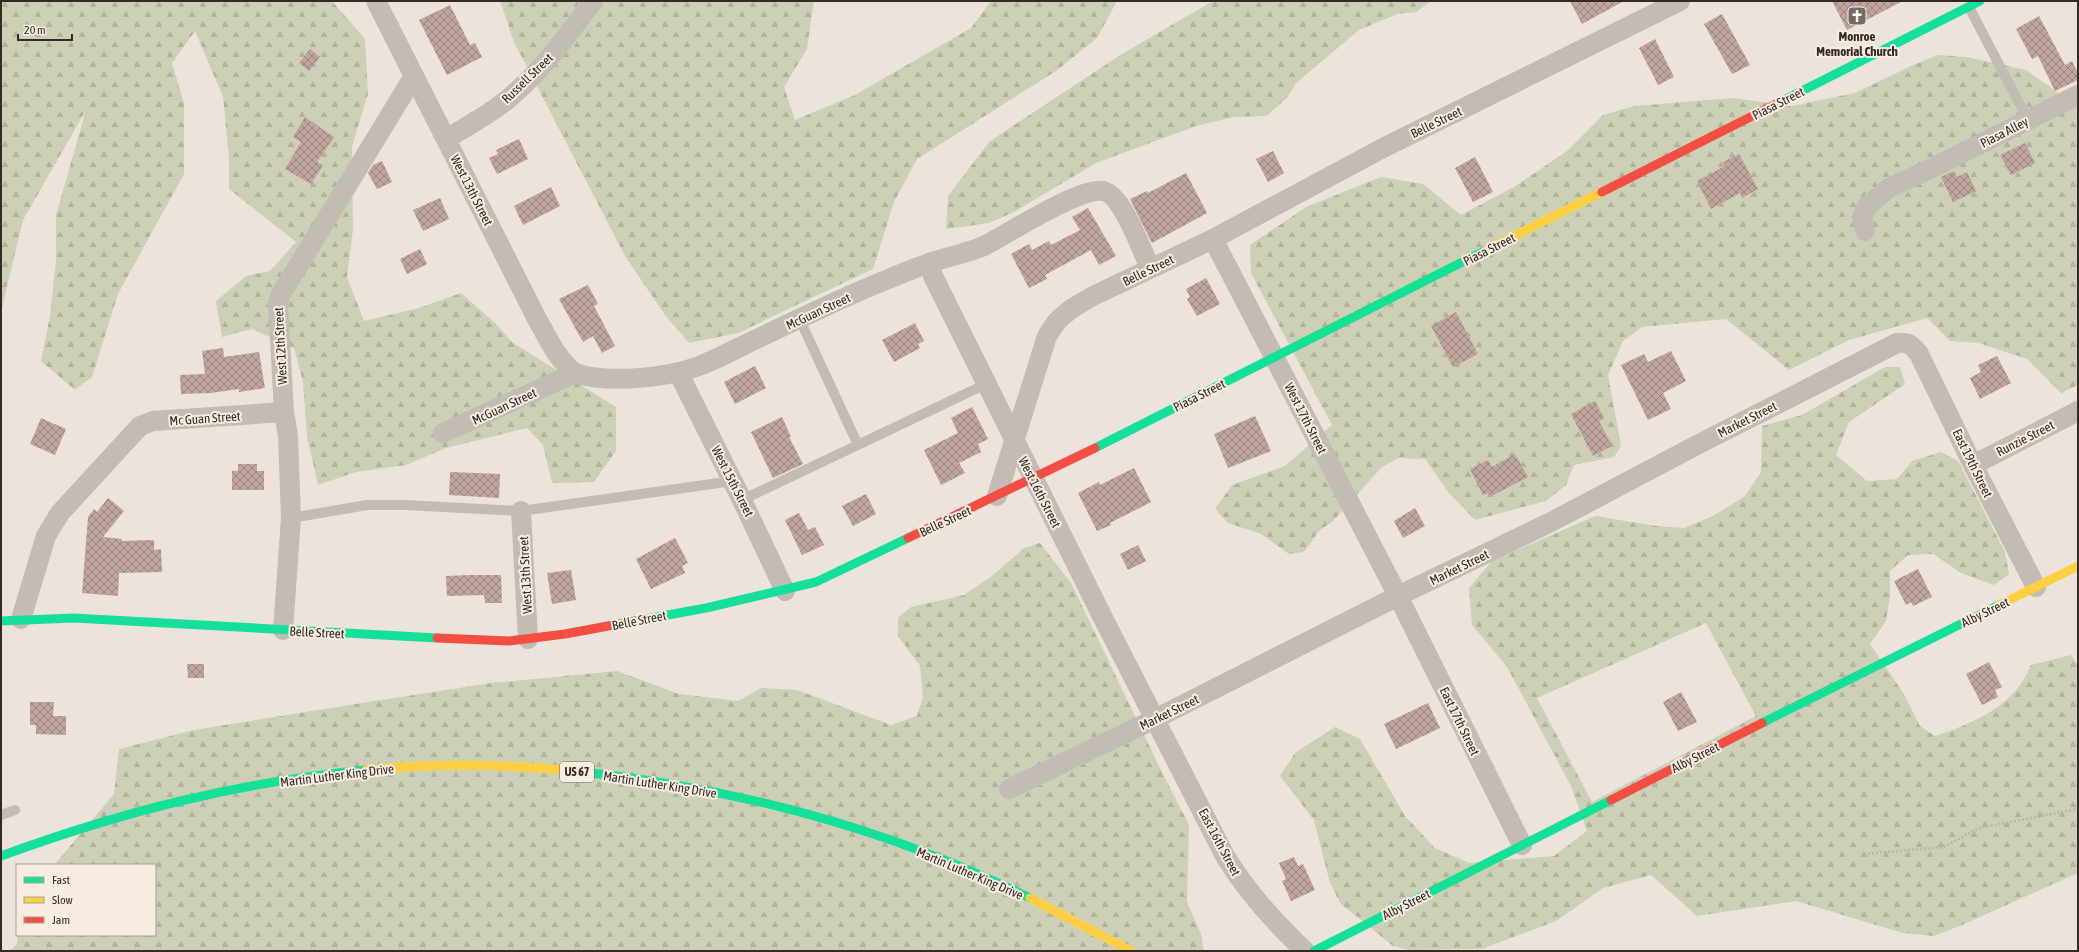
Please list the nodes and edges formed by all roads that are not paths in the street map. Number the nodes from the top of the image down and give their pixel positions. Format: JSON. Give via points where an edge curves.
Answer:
{"nodes":[{"id":1,"x":376,"y":1,"type":"edge"},
{"id":2,"x":593,"y":1,"type":"edge"},
{"id":3,"x":1680,"y":1,"type":"edge"},
{"id":4,"x":1980,"y":1,"type":"edge"},
{"id":5,"x":1969,"y":7,"type":"junction"},
{"id":6,"x":414,"y":76,"type":"junction"},
{"id":7,"x":2078,"y":95,"type":"edge"},
{"id":8,"x":2028,"y":120,"type":"junction"},
{"id":9,"x":446,"y":139,"type":"junction"},
{"id":10,"x":1865,"y":231,"type":"dead end"},
{"id":11,"x":1213,"y":239,"type":"junction"},
{"id":12,"x":929,"y":263,"type":"junction"},
{"id":13,"x":1150,"y":268,"type":"junction"},
{"id":14,"x":800,"y":320,"type":"junction"},
{"id":15,"x":1906,"y":342,"type":"joint"},
{"id":16,"x":1274,"y":358,"type":"junction"},
{"id":17,"x":678,"y":372,"type":"junction"},
{"id":18,"x":575,"y":373,"type":"junction"},
{"id":19,"x":986,"y":384,"type":"junction"},
{"id":20,"x":2078,"y":411,"type":"edge"},
{"id":21,"x":284,"y":412,"type":"junction"},
{"id":22,"x":443,"y":433,"type":"dead end"},
{"id":23,"x":1014,"y":440,"type":"junction"},
{"id":24,"x":858,"y":445,"type":"junction"},
{"id":25,"x":1973,"y":464,"type":"junction"},
{"id":26,"x":1033,"y":479,"type":"junction"},
{"id":27,"x":732,"y":481,"type":"junction"},
{"id":28,"x":997,"y":496,"type":"junction"},
{"id":29,"x":742,"y":500,"type":"junction"},
{"id":30,"x":521,"y":511,"type":"junction"},
{"id":31,"x":291,"y":518,"type":"junction"},
{"id":32,"x":2078,"y":566,"type":"edge"},
{"id":33,"x":2036,"y":587,"type":"junction"},
{"id":34,"x":785,"y":591,"type":"junction"},
{"id":35,"x":1398,"y":596,"type":"junction"},
{"id":36,"x":21,"y":619,"type":"junction"},
{"id":37,"x":1,"y":621,"type":"edge"},
{"id":38,"x":283,"y":630,"type":"junction"},
{"id":39,"x":528,"y":639,"type":"junction"},
{"id":40,"x":1155,"y":720,"type":"junction"},
{"id":41,"x":1009,"y":789,"type":"dead end"},
{"id":42,"x":15,"y":810,"type":"dead end"},
{"id":43,"x":1,"y":815,"type":"edge"},
{"id":44,"x":1522,"y":845,"type":"junction"},
{"id":45,"x":1,"y":856,"type":"edge"},
{"id":46,"x":1131,"y":951,"type":"edge"},
{"id":47,"x":1305,"y":951,"type":"edge"},
{"id":48,"x":1314,"y":951,"type":"edge"}],
"edges":[{"from":1,"to":6,"type":"street","name":"West 13th Street"},
{"from":2,"to":9,"type":"street","name":"Russell Street","via":[[536,74],[494,110]]},
{"from":3,"to":11,"type":"street","name":"Belle Street","via":[[1383,148]]},
{"from":4,"to":5,"type":"main road","name":"Piasa Street"},
{"from":5,"to":8,"type":"lane"},
{"from":5,"to":16,"type":"main road","name":"Piasa Street"},
{"from":6,"to":9,"type":"street","name":"West 13th Street"},
{"from":6,"to":21,"type":"street","name":"West 12th Street","via":[[281,294],[278,303]]},
{"from":7,"to":8,"type":"street","name":"Piasa Alley"},
{"from":8,"to":10,"type":"street","name":"Piasa Alley","via":[[1889,188],[1868,205],[1862,216]]},
{"from":9,"to":18,"type":"street","name":"West 13th Street","via":[[537,319],[559,357]]},
{"from":11,"to":13,"type":"street","name":"Belle Street"},
{"from":11,"to":16,"type":"street","name":"West 17th Street"},
{"from":12,"to":13,"type":"street","name":"McGuan Street","via":[[984,246],[1056,206],[1087,193],[1103,191],[1116,200]]},
{"from":12,"to":14,"type":"street","name":"McGuan Street","via":[[884,280]]},
{"from":12,"to":19,"type":"street","name":"West 16th Street"},
{"from":13,"to":23,"type":"street","name":"Belle Street","via":[[1093,296],[1057,321],[1044,343]]},
{"from":14,"to":17,"type":"street","name":"McGuan Street","via":[[699,366]]},
{"from":14,"to":24,"type":"lane"},
{"from":15,"to":25,"type":"street","name":"East 19th Street","via":[[1919,354]]},
{"from":15,"to":35,"type":"street","name":"Market Street","via":[[1897,343],[1881,351],[1552,521]]},
{"from":16,"to":26,"type":"main road","name":"Piasa Street"},
{"from":16,"to":35,"type":"street","name":"West 17th Street"},
{"from":17,"to":18,"type":"street","name":"McGuan Street","via":[[612,378]]},
{"from":17,"to":27,"type":"street","name":"West 15th Street"},
{"from":18,"to":22,"type":"street","name":"McGuan Street"},
{"from":19,"to":23,"type":"street","name":"West 16th Street"},
{"from":19,"to":24,"type":"lane"},
{"from":20,"to":25,"type":"street","name":"Runzie Street"},
{"from":21,"to":31,"type":"street","name":"West 12th Street","via":[[288,436]]},
{"from":21,"to":36,"type":"street","name":"Mc Guan Street","via":[[153,421],[140,426],[60,514],[46,536]]},
{"from":23,"to":26,"type":"street","name":"West 16th Street"},
{"from":23,"to":28,"type":"street","name":"Belle Street"},
{"from":24,"to":29,"type":"lane"},
{"from":25,"to":33,"type":"street","name":"East 19th Street"},
{"from":26,"to":28,"type":"main road","name":"Piasa Street"},
{"from":26,"to":40,"type":"street","name":"West 16th Street"},
{"from":27,"to":29,"type":"street","name":"West 15th Street"},
{"from":27,"to":30,"type":"lane"},
{"from":28,"to":34,"type":"main road","name":"Belle Street","via":[[816,582]]},
{"from":29,"to":34,"type":"street","name":"West 15th Street"},
{"from":30,"to":31,"type":"lane","via":[[367,505]]},
{"from":30,"to":39,"type":"street","name":"West 13th Street"},
{"from":31,"to":38,"type":"street","name":"West 12th Street"},
{"from":32,"to":33,"type":"main road","name":"Alby Street"},
{"from":33,"to":44,"type":"main road","name":"Alby Street"},
{"from":34,"to":39,"type":"main road","name":"Belle Street"},
{"from":35,"to":40,"type":"street","name":"Market Street"},
{"from":35,"to":44,"type":"street","name":"East 17th Street"},
{"from":36,"to":37,"type":"main road","name":"Belle Street"},
{"from":36,"to":38,"type":"main road","name":"Belle Street","via":[[74,618]]},
{"from":38,"to":39,"type":"main road","name":"Belle Street","via":[[468,640]]},
{"from":40,"to":41,"type":"street","name":"Market Street"},
{"from":40,"to":47,"type":"street","name":"East 16th Street","via":[[1240,881],[1273,921]]},
{"from":42,"to":43,"type":"lane"},
{"from":44,"to":48,"type":"main road","name":"Alby Street"},
{"from":45,"to":46,"type":"main road","name":"Martin Luther King Drive","number":"US 67","via":[[125,814],[248,786],[346,772],[413,766],[539,768],[613,775],[670,784],[740,797],[841,824],[976,873],[1063,914]]}]}
